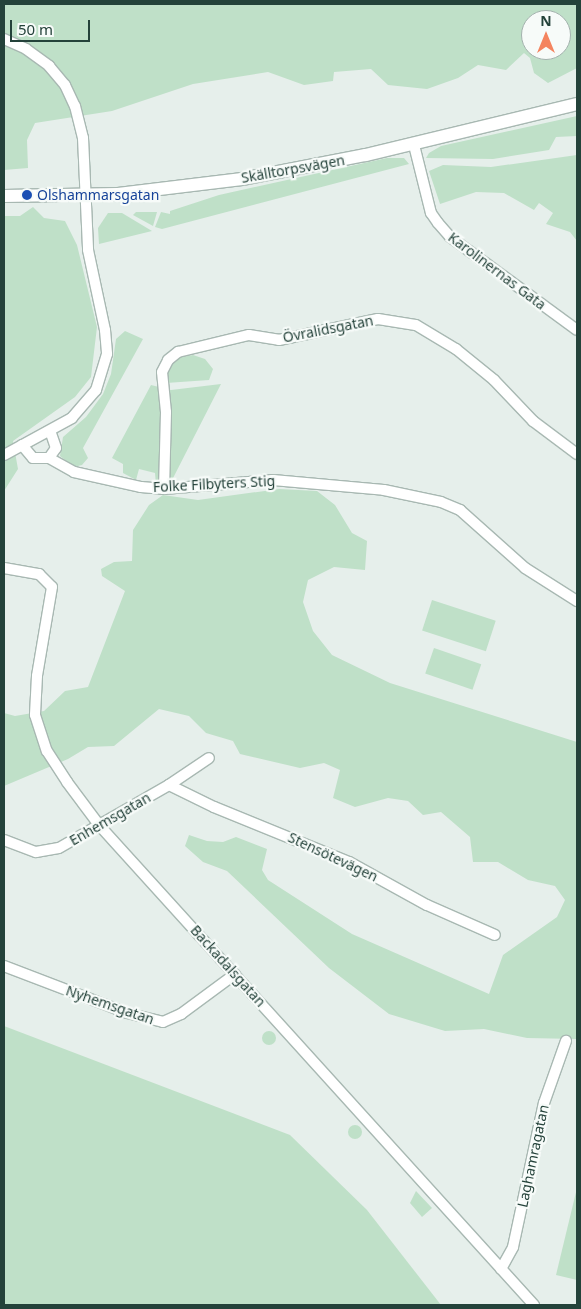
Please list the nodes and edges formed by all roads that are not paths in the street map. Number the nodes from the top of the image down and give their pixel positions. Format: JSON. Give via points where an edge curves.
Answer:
{"nodes":[{"id":1,"x":4,"y":39,"type":"edge"},
{"id":2,"x":577,"y":104,"type":"edge"},
{"id":3,"x":414,"y":144,"type":"junction"},
{"id":4,"x":85,"y":195,"type":"junction"},
{"id":5,"x":4,"y":196,"type":"edge"},
{"id":6,"x":577,"y":330,"type":"edge"},
{"id":7,"x":50,"y":431,"type":"junction"},
{"id":8,"x":22,"y":445,"type":"junction"},
{"id":9,"x":577,"y":454,"type":"edge"},
{"id":10,"x":4,"y":455,"type":"edge"},
{"id":11,"x":49,"y":458,"type":"junction"},
{"id":12,"x":390,"y":481,"type":"dead end"},
{"id":13,"x":164,"y":488,"type":"junction"},
{"id":14,"x":384,"y":490,"type":"junction"},
{"id":15,"x":4,"y":568,"type":"edge"},
{"id":16,"x":572,"y":595,"type":"edge"},
{"id":17,"x":209,"y":758,"type":"dead end"},
{"id":18,"x":169,"y":785,"type":"junction"},
{"id":19,"x":99,"y":825,"type":"junction"},
{"id":20,"x":4,"y":840,"type":"edge"},
{"id":21,"x":495,"y":935,"type":"dead end"},
{"id":22,"x":4,"y":966,"type":"edge"},
{"id":23,"x":235,"y":974,"type":"junction"},
{"id":24,"x":566,"y":1041,"type":"dead end"},
{"id":25,"x":501,"y":1270,"type":"junction"},
{"id":26,"x":534,"y":1305,"type":"edge"}],
"edges":[{"from":1,"to":4,"type":"street","via":[[46,63],[72,97],[81,130]]},
{"from":2,"to":3,"type":"street","name":"Skälltorpsvägen"},
{"from":3,"to":4,"type":"street","name":"Skälltorpsvägen","via":[[242,179],[182,188]]},
{"from":3,"to":6,"type":"street","name":"Karolinernas Gata","via":[[431,213],[450,237]]},
{"from":4,"to":5,"type":"street","name":"Skälltorpsvägen"},
{"from":4,"to":7,"type":"street","via":[[88,250],[105,330],[106,354],[96,390],[86,404],[72,418]]},
{"from":7,"to":8,"type":"street"},
{"from":7,"to":11,"type":"street","via":[[56,448]]},
{"from":8,"to":10,"type":"street"},
{"from":8,"to":11,"type":"street","via":[[33,458]]},
{"from":9,"to":13,"type":"street","name":"Övralidsgatan","via":[[533,421],[494,380],[456,349],[416,325],[378,319],[279,340],[249,335],[178,352],[168,360],[162,372],[166,412]]},
{"from":11,"to":13,"type":"street","name":"Folke Filbyters Stig","via":[[74,472],[140,487]]},
{"from":12,"to":14,"type":"street"},
{"from":13,"to":14,"type":"street","name":"Folke Filbyters Stig","via":[[273,480]]},
{"from":14,"to":16,"type":"street","name":"Folke Filbyters Stig","via":[[424,497],[460,510],[525,568]]},
{"from":15,"to":19,"type":"street","name":"Backadalsgatan","via":[[39,574],[49,580],[52,595],[37,676],[37,728],[52,759]]},
{"from":17,"to":18,"type":"street","name":"Enhemsgatan"},
{"from":18,"to":19,"type":"street","name":"Enhemsgatan"},
{"from":18,"to":21,"type":"street","name":"Stensötevägen","via":[[206,804],[349,862],[427,905]]},
{"from":19,"to":20,"type":"street","name":"Enhemsgatan","via":[[64,846],[44,852]]},
{"from":19,"to":23,"type":"street","name":"Backadalsgatan"},
{"from":22,"to":23,"type":"street","name":"Nyhemsgatan","via":[[155,1022],[169,1021]]},
{"from":23,"to":25,"type":"street","name":"Backadalsgatan"},
{"from":24,"to":25,"type":"street","name":"Laghamragatan","via":[[544,1103],[513,1247]]},
{"from":25,"to":26,"type":"street","name":"Backadalsgatan"}]}
